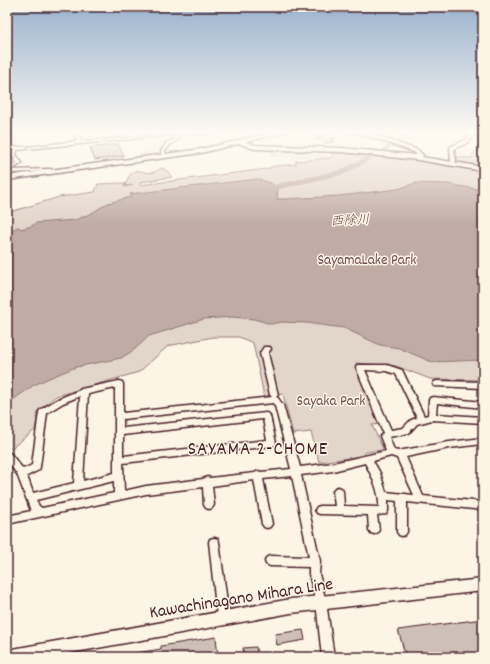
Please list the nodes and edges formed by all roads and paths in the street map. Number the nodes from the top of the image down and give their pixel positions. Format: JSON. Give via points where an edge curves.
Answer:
{"nodes":[{"id":1,"x":20,"y":163,"type":"edge"},
{"id":2,"x":116,"y":163,"type":"edge"},
{"id":3,"x":453,"y":163,"type":"edge"},
{"id":4,"x":483,"y":169,"type":"edge"},
{"id":5,"x":55,"y":172,"type":"junction"},
{"id":6,"x":7,"y":178,"type":"edge"},
{"id":7,"x":267,"y":349,"type":"dead end"},
{"id":8,"x":437,"y":384,"type":"dead end"},
{"id":9,"x":483,"y":385,"type":"edge"},
{"id":10,"x":84,"y":391,"type":"junction"},
{"id":11,"x":274,"y":395,"type":"dead end"},
{"id":12,"x":483,"y":405,"type":"edge"},
{"id":13,"x":120,"y":416,"type":"junction"},
{"id":14,"x":432,"y":417,"type":"junction"},
{"id":15,"x":422,"y":420,"type":"junction"},
{"id":16,"x":483,"y":420,"type":"edge"},
{"id":17,"x":119,"y":432,"type":"junction"},
{"id":18,"x":388,"y":434,"type":"junction"},
{"id":19,"x":483,"y":441,"type":"edge"},
{"id":20,"x":396,"y":454,"type":"junction"},
{"id":21,"x":7,"y":455,"type":"edge"},
{"id":22,"x":118,"y":460,"type":"junction"},
{"id":23,"x":368,"y":460,"type":"junction"},
{"id":24,"x":296,"y":471,"type":"junction"},
{"id":25,"x":22,"y":475,"type":"junction"},
{"id":26,"x":258,"y":475,"type":"junction"},
{"id":27,"x":119,"y":476,"type":"junction"},
{"id":28,"x":206,"y":481,"type":"junction"},
{"id":29,"x":78,"y":486,"type":"junction"},
{"id":30,"x":338,"y":491,"type":"dead end"},
{"id":31,"x":119,"y":495,"type":"junction"},
{"id":32,"x":384,"y":496,"type":"junction"},
{"id":33,"x":31,"y":497,"type":"junction"},
{"id":34,"x":402,"y":498,"type":"junction"},
{"id":35,"x":420,"y":500,"type":"junction"},
{"id":36,"x":209,"y":505,"type":"dead end"},
{"id":37,"x":483,"y":506,"type":"edge"},
{"id":38,"x":320,"y":510,"type":"dead end"},
{"id":39,"x":340,"y":510,"type":"junction"},
{"id":40,"x":372,"y":511,"type":"junction"},
{"id":41,"x":41,"y":513,"type":"junction"},
{"id":42,"x":7,"y":520,"type":"edge"},
{"id":43,"x":267,"y":524,"type":"dead end"},
{"id":44,"x":374,"y":530,"type":"dead end"},
{"id":45,"x":402,"y":532,"type":"dead end"},
{"id":46,"x":214,"y":542,"type":"dead end"},
{"id":47,"x":270,"y":561,"type":"dead end"},
{"id":48,"x":314,"y":562,"type":"junction"},
{"id":49,"x":483,"y":585,"type":"edge"},
{"id":50,"x":321,"y":602,"type":"junction"},
{"id":51,"x":223,"y":617,"type":"junction"},
{"id":52,"x":7,"y":657,"type":"edge"},
{"id":53,"x":328,"y":657,"type":"edge"}],
"edges":[{"from":1,"to":5,"type":"street","via":[[8,170]]},
{"from":2,"to":5,"type":"highway"},
{"from":3,"to":4,"type":"main road"},
{"from":5,"to":6,"type":"highway"},
{"from":7,"to":11,"type":"street","via":[[264,353]]},
{"from":8,"to":9,"type":"street"},
{"from":10,"to":13,"type":"street","via":[[119,384]]},
{"from":10,"to":25,"type":"street","via":[[68,396],[43,412],[36,467]]},
{"from":10,"to":29,"type":"street"},
{"from":12,"to":14,"type":"street","via":[[433,400]]},
{"from":13,"to":17,"type":"street"},
{"from":13,"to":24,"type":"street","via":[[275,400],[279,405]]},
{"from":14,"to":15,"type":"street"},
{"from":14,"to":16,"type":"street"},
{"from":15,"to":18,"type":"street","via":[[414,422],[406,430]]},
{"from":15,"to":18,"type":"street","via":[[399,372],[387,368],[360,367]]},
{"from":17,"to":22,"type":"street"},
{"from":17,"to":22,"type":"street","via":[[266,416],[272,443]]},
{"from":18,"to":20,"type":"street","via":[[384,436]]},
{"from":19,"to":20,"type":"street"},
{"from":20,"to":23,"type":"street"},
{"from":20,"to":35,"type":"street"},
{"from":21,"to":25,"type":"street"},
{"from":22,"to":27,"type":"street"},
{"from":23,"to":24,"type":"street"},
{"from":23,"to":32,"type":"street"},
{"from":24,"to":26,"type":"street"},
{"from":24,"to":48,"type":"street"},
{"from":25,"to":33,"type":"street"},
{"from":26,"to":28,"type":"street"},
{"from":26,"to":43,"type":"street"},
{"from":27,"to":29,"type":"street"},
{"from":27,"to":31,"type":"street"},
{"from":28,"to":31,"type":"street"},
{"from":28,"to":36,"type":"street"},
{"from":29,"to":33,"type":"street"},
{"from":30,"to":39,"type":"street"},
{"from":31,"to":41,"type":"street"},
{"from":32,"to":34,"type":"street"},
{"from":32,"to":40,"type":"street","via":[[383,511]]},
{"from":33,"to":41,"type":"street","via":[[35,509]]},
{"from":34,"to":35,"type":"street"},
{"from":34,"to":45,"type":"street"},
{"from":35,"to":37,"type":"street"},
{"from":38,"to":39,"type":"street"},
{"from":39,"to":40,"type":"street"},
{"from":40,"to":44,"type":"street"},
{"from":41,"to":42,"type":"street"},
{"from":46,"to":51,"type":"street"},
{"from":47,"to":48,"type":"street"},
{"from":48,"to":50,"type":"street","via":[[314,574]]},
{"from":49,"to":50,"type":"main road","name":"Kawachinagano Mihara Line"},
{"from":50,"to":51,"type":"main road","name":"Kawachinagano Mihara Line"},
{"from":50,"to":53,"type":"street"},
{"from":51,"to":52,"type":"main road","name":"Kawachinagano Mihara Line"}]}
